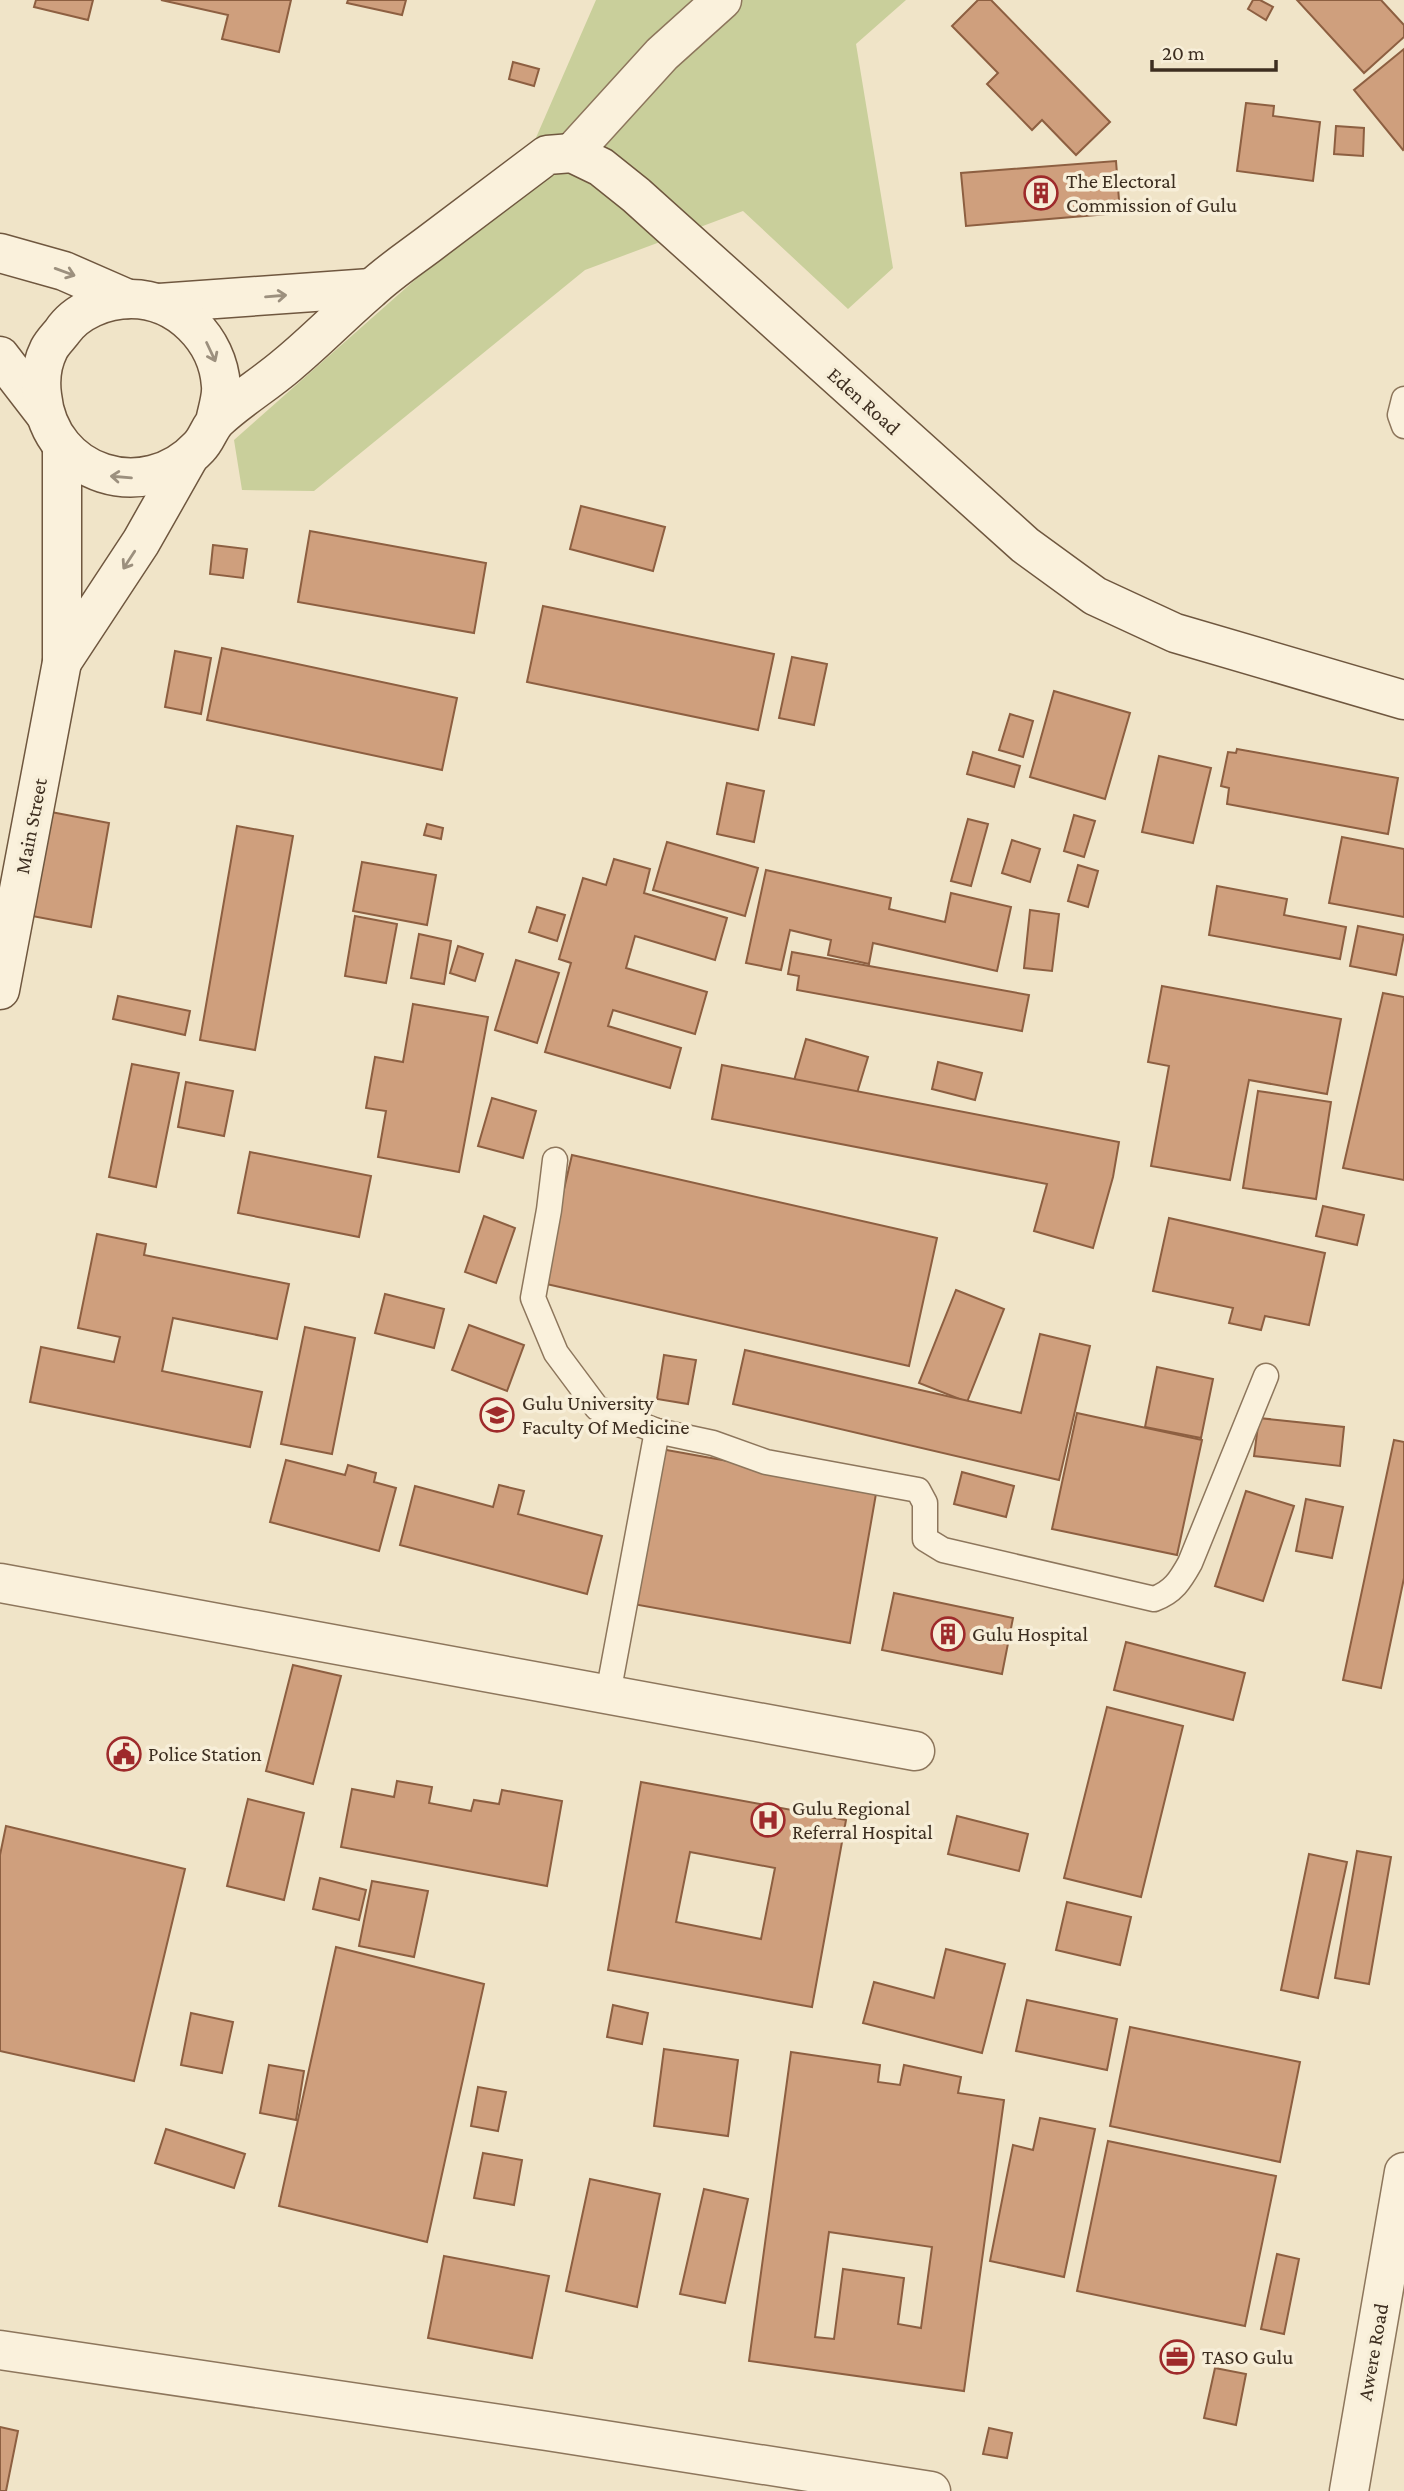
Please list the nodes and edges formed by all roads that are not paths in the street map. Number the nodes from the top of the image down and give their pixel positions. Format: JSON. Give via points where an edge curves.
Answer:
{"nodes":[{"id":1,"x":722,"y":0,"type":"edge"},
{"id":2,"x":572,"y":153,"type":"junction"},
{"id":3,"x":0,"y":253,"type":"edge"},
{"id":4,"x":371,"y":288,"type":"junction"},
{"id":5,"x":143,"y":301,"type":"junction"},
{"id":6,"x":0,"y":356,"type":"edge"},
{"id":7,"x":1404,"y":399,"type":"edge"},
{"id":8,"x":44,"y":413,"type":"junction"},
{"id":9,"x":215,"y":422,"type":"junction"},
{"id":10,"x":1404,"y":426,"type":"edge"},
{"id":11,"x":62,"y":447,"type":"junction"},
{"id":12,"x":188,"y":458,"type":"junction"},
{"id":13,"x":62,"y":662,"type":"junction"},
{"id":14,"x":1404,"y":700,"type":"edge"},
{"id":15,"x":0,"y":990,"type":"edge"},
{"id":16,"x":555,"y":1160,"type":"dead end"},
{"id":17,"x":1266,"y":1376,"type":"dead end"},
{"id":18,"x":657,"y":1431,"type":"junction"},
{"id":19,"x":0,"y":1583,"type":"edge"},
{"id":20,"x":608,"y":1694,"type":"junction"},
{"id":21,"x":915,"y":1751,"type":"dead end"},
{"id":22,"x":1404,"y":2172,"type":"edge"},
{"id":23,"x":0,"y":2350,"type":"edge"},
{"id":24,"x":931,"y":2491,"type":"edge"},
{"id":25,"x":1349,"y":2491,"type":"edge"}],
"edges":[{"from":1,"to":2,"type":"street","via":[[662,54]]},
{"from":2,"to":4,"type":"street","via":[[547,155]]},
{"from":2,"to":14,"type":"street","name":"Eden Road","via":[[601,167],[636,195],[1025,545],[1095,596],[1175,634]]},
{"from":3,"to":5,"type":"street","one_way":true},
{"from":5,"to":4,"type":"street","one_way":true},
{"from":4,"to":9,"type":"street","via":[[288,364]]},
{"from":5,"to":8,"type":"street","via":[[96,305],[68,323],[49,349],[40,381]]},
{"from":5,"to":9,"type":"street","one_way":true,"via":[[191,322],[213,351],[221,387]]},
{"from":6,"to":8,"type":"street"},
{"from":7,"to":10,"type":"lane","via":[[1400,415]]},
{"from":8,"to":11,"type":"street"},
{"from":9,"to":12,"type":"street"},
{"from":12,"to":11,"type":"street","one_way":true,"via":[[164,472],[136,478],[109,476],[83,465]]},
{"from":11,"to":13,"type":"street"},
{"from":12,"to":13,"type":"street","one_way":true,"via":[[141,542]]},
{"from":13,"to":15,"type":"street","name":"Main Street"},
{"from":16,"to":18,"type":"lane","via":[[533,1297],[556,1353],[597,1408]]},
{"from":17,"to":18,"type":"lane","via":[[1190,1563],[1168,1594],[1154,1599],[943,1550],[925,1539],[925,1503],[918,1490],[766,1462],[713,1443]]},
{"from":18,"to":20,"type":"lane"},
{"from":19,"to":20,"type":"street"},
{"from":20,"to":21,"type":"street"},
{"from":22,"to":25,"type":"street","name":"Awere Road"},
{"from":23,"to":24,"type":"street"}]}
